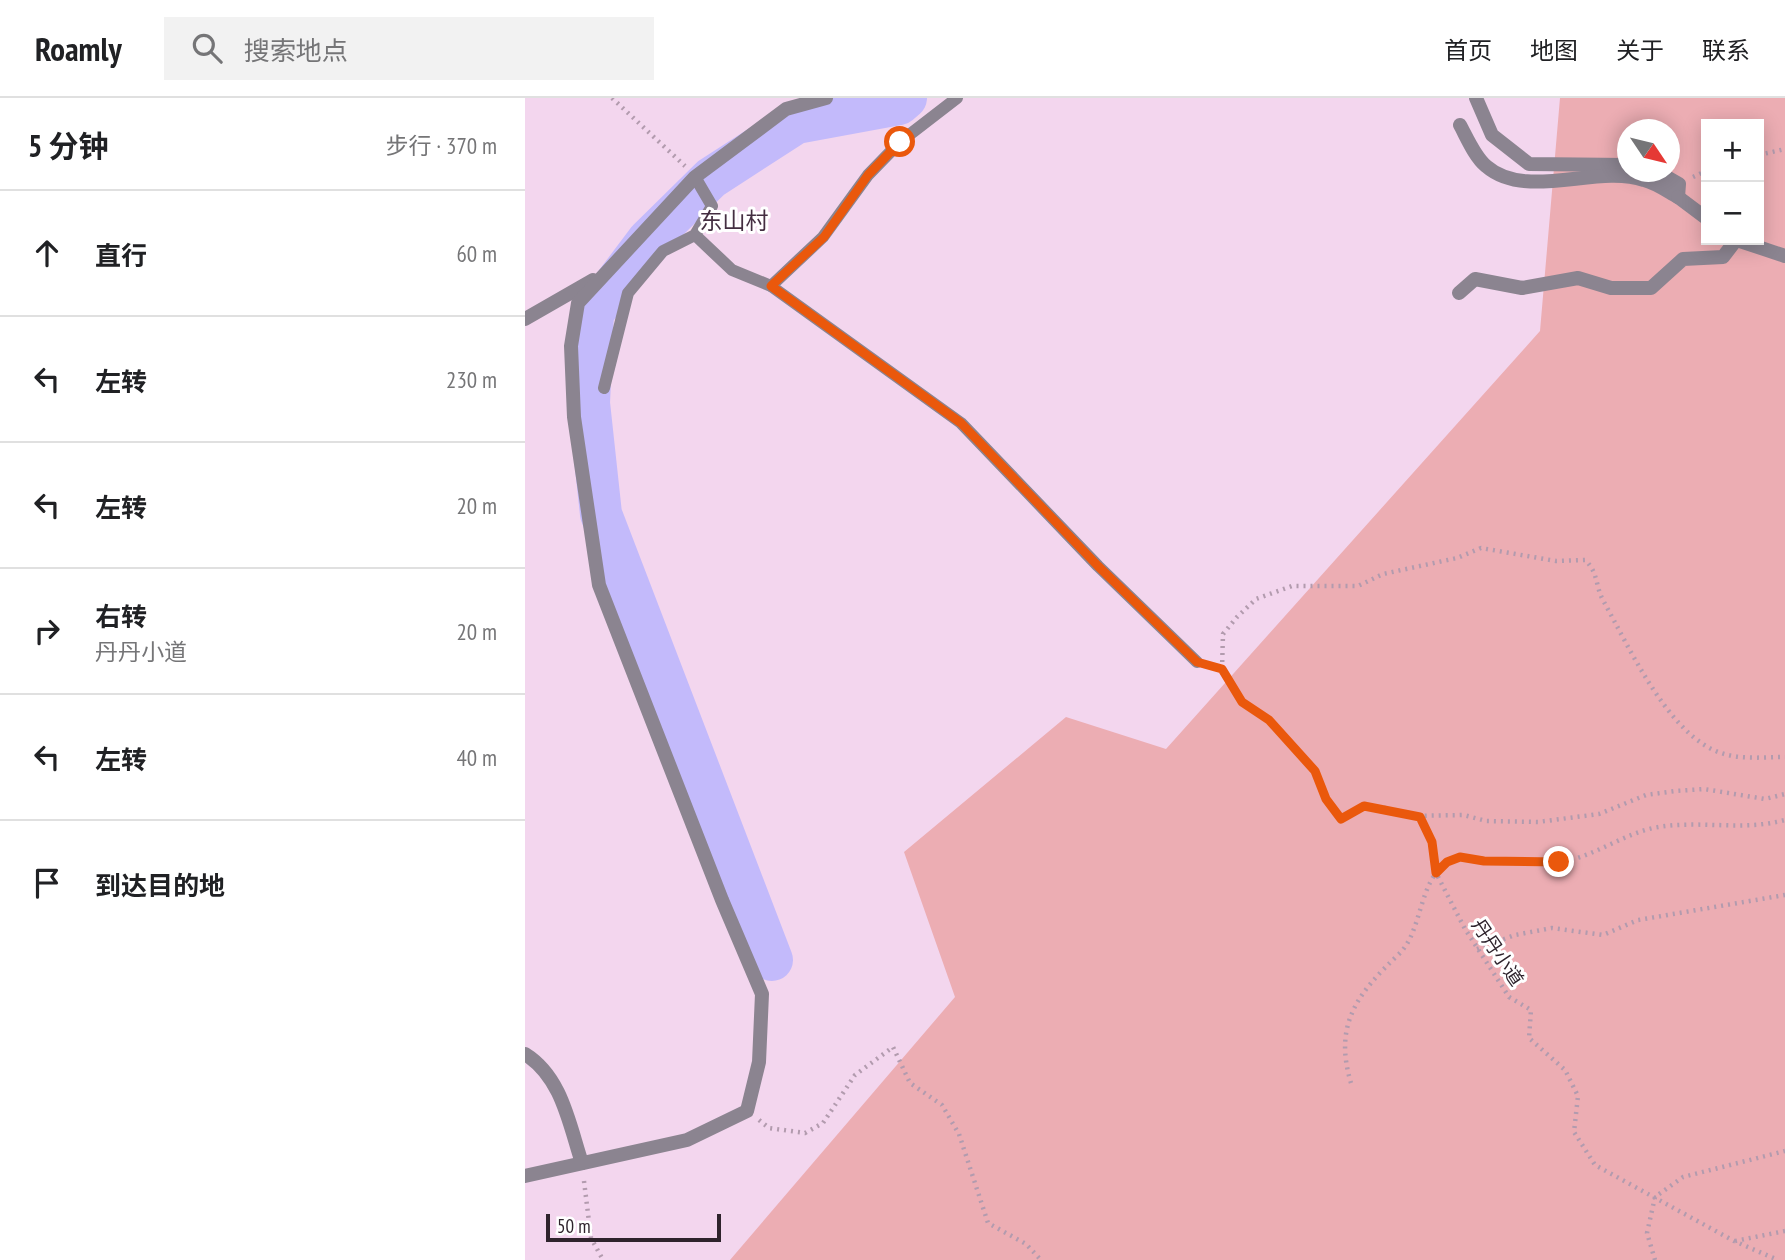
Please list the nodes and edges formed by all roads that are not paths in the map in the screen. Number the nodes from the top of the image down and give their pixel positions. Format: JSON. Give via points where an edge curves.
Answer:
{"nodes":[{"id":1,"x":826,"y":98,"type":"edge"},
{"id":2,"x":957,"y":98,"type":"edge"},
{"id":3,"x":1476,"y":98,"type":"edge"},
{"id":4,"x":1459,"y":125,"type":"dead end"},
{"id":5,"x":1617,"y":165,"type":"edge"},
{"id":6,"x":696,"y":177,"type":"junction"},
{"id":7,"x":1676,"y":182,"type":"edge"},
{"id":8,"x":1678,"y":197,"type":"junction"},
{"id":9,"x":1701,"y":214,"type":"edge"},
{"id":10,"x":695,"y":235,"type":"junction"},
{"id":11,"x":1732,"y":245,"type":"edge"},
{"id":12,"x":1751,"y":245,"type":"edge"},
{"id":13,"x":1785,"y":256,"type":"edge"},
{"id":14,"x":607,"y":272,"type":"junction"},
{"id":15,"x":771,"y":286,"type":"junction"},
{"id":16,"x":1459,"y":293,"type":"dead end"},
{"id":17,"x":525,"y":319,"type":"edge"},
{"id":18,"x":604,"y":388,"type":"dead end"},
{"id":19,"x":1197,"y":662,"type":"road end"},
{"id":20,"x":525,"y":1054,"type":"edge"},
{"id":21,"x":582,"y":1163,"type":"junction"},
{"id":22,"x":525,"y":1176,"type":"edge"}],
"edges":[{"from":1,"to":6,"type":"street","via":[[786,109]]},
{"from":2,"to":15,"type":"lane","via":[[900,142],[868,175],[824,237]]},
{"from":3,"to":5,"type":"street","via":[[1492,135],[1529,164]]},
{"from":4,"to":8,"type":"street","via":[[1484,165],[1498,175],[1523,182],[1608,176],[1643,179]]},
{"from":6,"to":10,"type":"lane","via":[[712,206]]},
{"from":6,"to":14,"type":"street"},
{"from":7,"to":8,"type":"street"},
{"from":8,"to":9,"type":"street"},
{"from":10,"to":15,"type":"lane","via":[[732,270]]},
{"from":10,"to":18,"type":"lane","via":[[663,251],[628,293]]},
{"from":11,"to":16,"type":"street","via":[[1723,257],[1683,259],[1651,288],[1611,288],[1578,278],[1522,288],[1475,279]]},
{"from":12,"to":13,"type":"street"},
{"from":14,"to":17,"type":"street"},
{"from":14,"to":21,"type":"street","via":[[578,303],[571,346],[574,417],[599,584],[762,994],[759,1062],[747,1111],[687,1140]]},
{"from":15,"to":19,"type":"lane","via":[[961,423]]},
{"from":20,"to":21,"type":"street","via":[[556,1084]]},
{"from":21,"to":22,"type":"street"}]}
